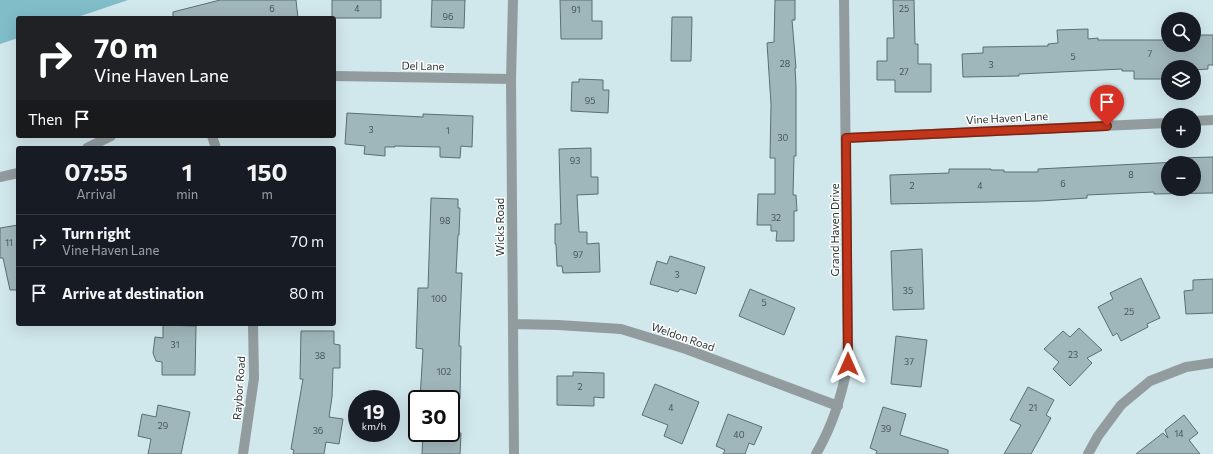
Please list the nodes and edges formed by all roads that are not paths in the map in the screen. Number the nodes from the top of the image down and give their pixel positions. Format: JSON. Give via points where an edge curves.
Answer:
{"nodes":[{"id":1,"x":513,"y":0,"type":"edge"},
{"id":2,"x":844,"y":0,"type":"edge"},
{"id":3,"x":336,"y":76,"type":"edge"},
{"id":4,"x":511,"y":79,"type":"junction"},
{"id":5,"x":1213,"y":120,"type":"edge"},
{"id":6,"x":1201,"y":121,"type":"edge"},
{"id":7,"x":1161,"y":123,"type":"edge"},
{"id":8,"x":107,"y":138,"type":"edge"},
{"id":9,"x":846,"y":138,"type":"junction"},
{"id":10,"x":92,"y":146,"type":"edge"},
{"id":11,"x":16,"y":173,"type":"edge"},
{"id":12,"x":0,"y":177,"type":"edge"},
{"id":13,"x":513,"y":324,"type":"junction"},
{"id":14,"x":253,"y":326,"type":"edge"},
{"id":15,"x":1213,"y":363,"type":"edge"},
{"id":16,"x":838,"y":406,"type":"junction"},
{"id":17,"x":244,"y":454,"type":"edge"},
{"id":18,"x":514,"y":454,"type":"edge"},
{"id":19,"x":816,"y":454,"type":"edge"},
{"id":20,"x":1088,"y":454,"type":"edge"}],
"edges":[{"from":1,"to":4,"type":"street","name":"Wicks Road"},
{"from":2,"to":9,"type":"street","name":"Grand Haven Drive"},
{"from":3,"to":4,"type":"street","name":"Del Lane"},
{"from":4,"to":13,"type":"street","name":"Wicks Road"},
{"from":5,"to":6,"type":"street"},
{"from":7,"to":9,"type":"street","name":"Vine Haven Lane"},
{"from":8,"to":10,"type":"street"},
{"from":9,"to":16,"type":"street","name":"Grand Haven Drive","via":[[848,364]]},
{"from":11,"to":12,"type":"street"},
{"from":13,"to":16,"type":"street","name":"Weldon Road","via":[[621,329],[686,349]]},
{"from":13,"to":18,"type":"street","name":"Wicks Road"},
{"from":14,"to":17,"type":"street","name":"Raybor Road","via":[[254,378]]},
{"from":15,"to":20,"type":"street","via":[[1186,367],[1150,381],[1121,405]]},
{"from":16,"to":19,"type":"street","name":"Grand Haven Drive"}]}
